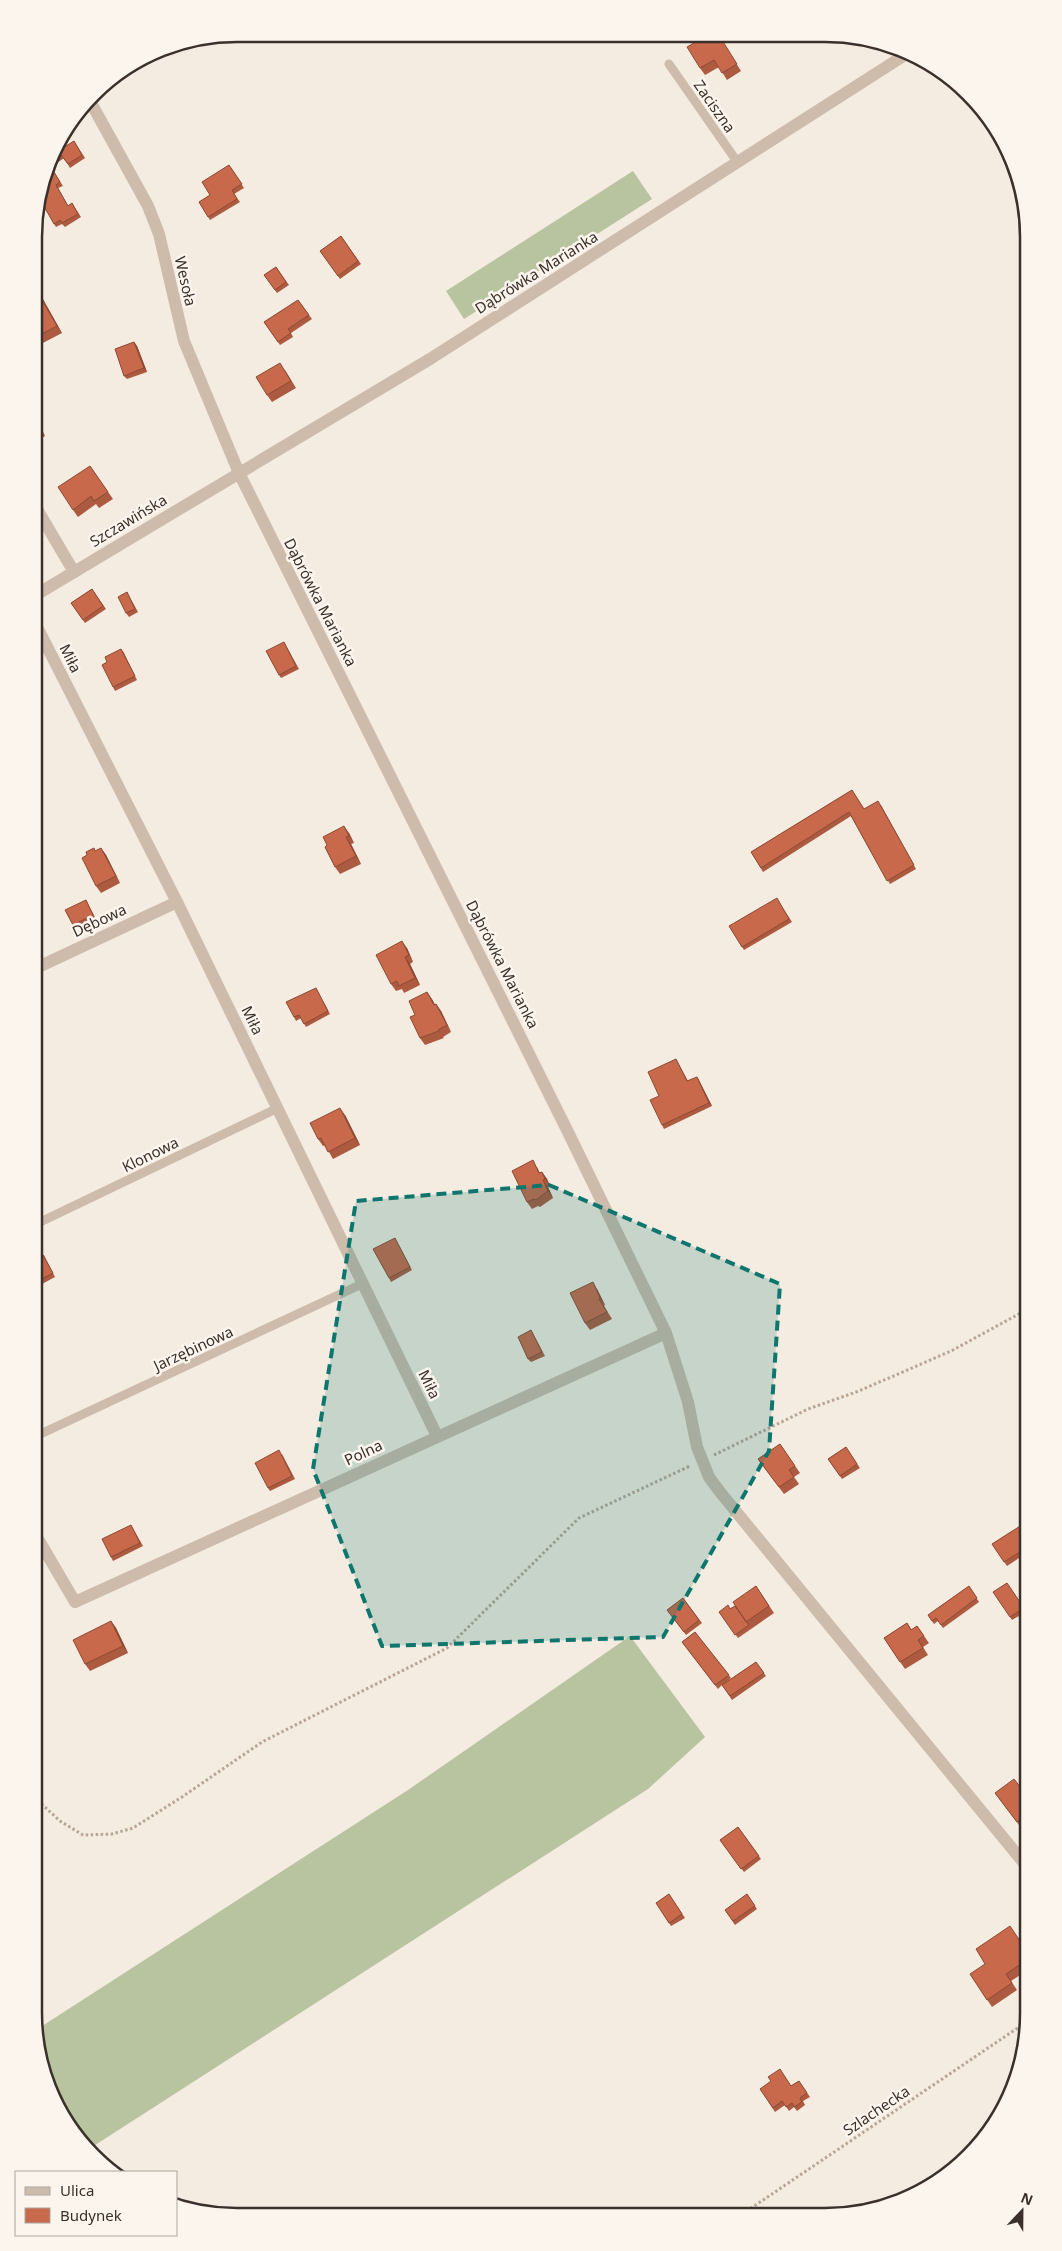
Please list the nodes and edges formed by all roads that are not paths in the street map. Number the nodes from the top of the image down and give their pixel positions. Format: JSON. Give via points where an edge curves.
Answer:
{"nodes":[{"id":1,"x":901,"y":58,"type":"edge"},
{"id":2,"x":669,"y":64,"type":"dead end"},
{"id":3,"x":93,"y":107,"type":"edge"},
{"id":4,"x":738,"y":163,"type":"junction"},
{"id":5,"x":239,"y":473,"type":"junction"},
{"id":6,"x":42,"y":518,"type":"edge"},
{"id":7,"x":74,"y":572,"type":"junction"},
{"id":8,"x":42,"y":591,"type":"edge"},
{"id":9,"x":42,"y":637,"type":"edge"},
{"id":10,"x":178,"y":902,"type":"junction"},
{"id":11,"x":42,"y":965,"type":"edge"},
{"id":12,"x":278,"y":1108,"type":"junction"},
{"id":13,"x":42,"y":1221,"type":"edge"},
{"id":14,"x":364,"y":1283,"type":"junction"},
{"id":15,"x":666,"y":1333,"type":"junction"},
{"id":16,"x":42,"y":1433,"type":"edge"},
{"id":17,"x":437,"y":1436,"type":"junction"},
{"id":18,"x":42,"y":1546,"type":"edge"},
{"id":19,"x":1020,"y":1858,"type":"edge"}],
"edges":[{"from":1,"to":4,"type":"street","name":"Dąbrówka Marianka"},
{"from":2,"to":4,"type":"lane","name":"Zaciszna"},
{"from":3,"to":5,"type":"street","name":"Wesoła","via":[[148,206],[159,234],[184,341]]},
{"from":4,"to":5,"type":"street","name":"Dąbrówka Marianka","via":[[430,359]]},
{"from":5,"to":7,"type":"street","name":"Szczawińska"},
{"from":5,"to":15,"type":"street","name":"Dąbrówka Marianka","via":[[568,1130]]},
{"from":6,"to":7,"type":"street"},
{"from":7,"to":8,"type":"street","name":"Szczawińska"},
{"from":9,"to":10,"type":"street","name":"Miła"},
{"from":10,"to":11,"type":"street","name":"Dębowa"},
{"from":10,"to":12,"type":"street","name":"Miła"},
{"from":12,"to":13,"type":"lane","name":"Klonowa"},
{"from":12,"to":14,"type":"street","name":"Miła"},
{"from":14,"to":16,"type":"lane","name":"Jarzębinowa"},
{"from":14,"to":17,"type":"street","name":"Miła"},
{"from":15,"to":17,"type":"street","name":"Polna"},
{"from":15,"to":19,"type":"street","name":"Dąbrówka Marianka","via":[[702,1461],[720,1492]]},
{"from":17,"to":18,"type":"street","name":"Polna","via":[[75,1602]]}]}
